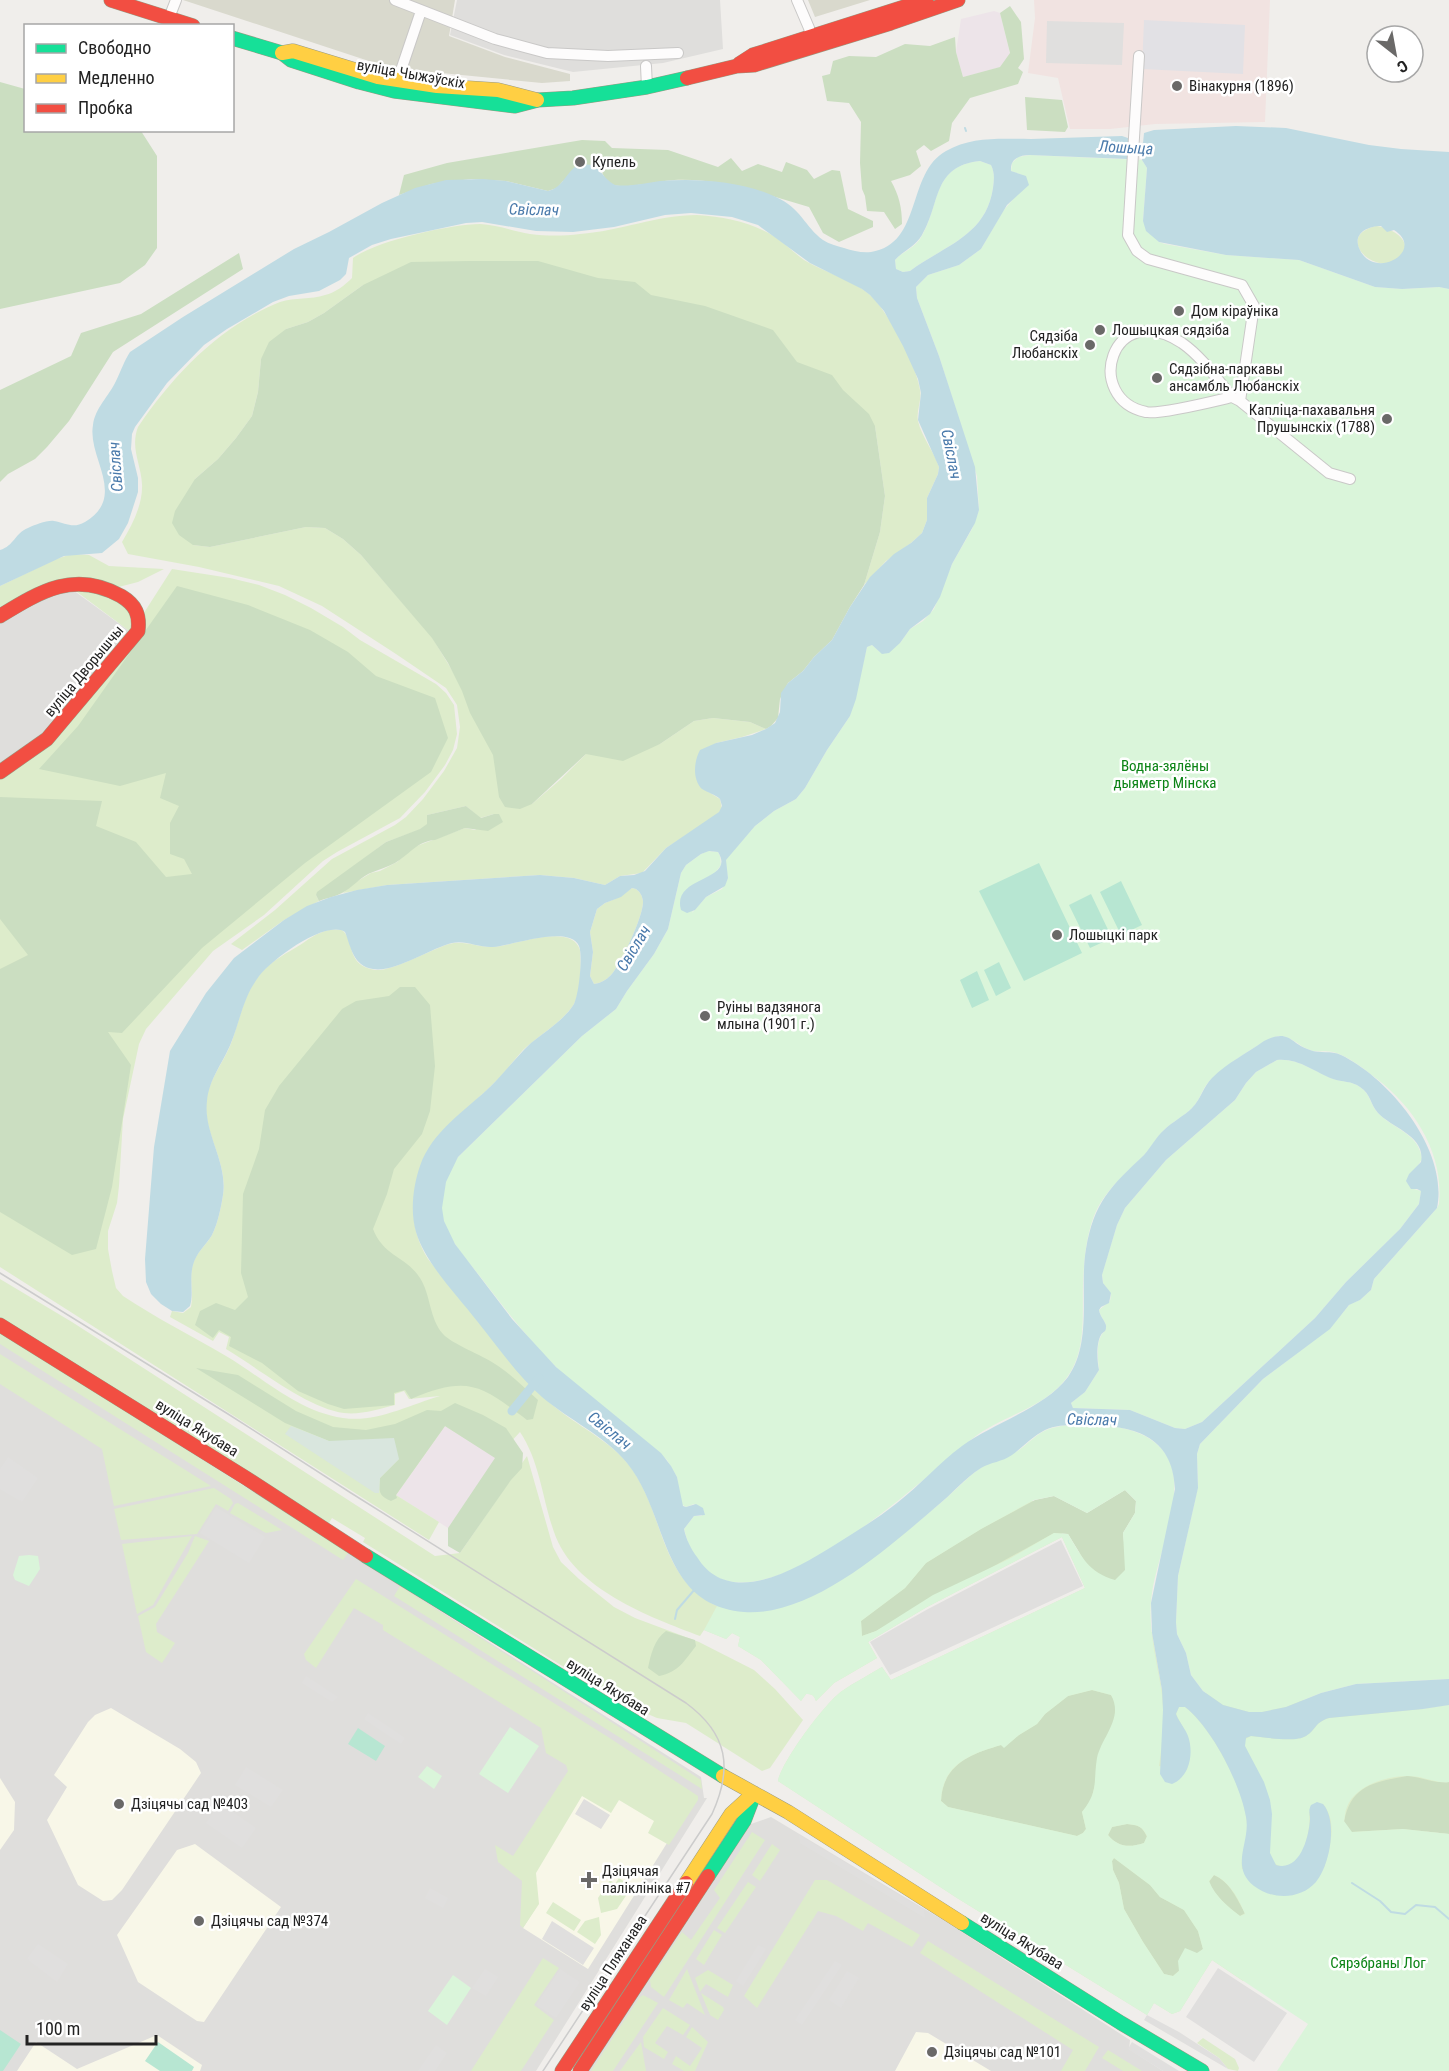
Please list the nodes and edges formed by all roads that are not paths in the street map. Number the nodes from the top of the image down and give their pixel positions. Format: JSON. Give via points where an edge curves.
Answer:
{"nodes":[{"id":1,"x":111,"y":0,"type":"edge"},
{"id":2,"x":176,"y":0,"type":"edge"},
{"id":3,"x":395,"y":0,"type":"edge"},
{"id":4,"x":797,"y":0,"type":"edge"},
{"id":5,"x":926,"y":0,"type":"edge"},
{"id":6,"x":958,"y":0,"type":"edge"},
{"id":7,"x":421,"y":11,"type":"junction"},
{"id":8,"x":169,"y":18,"type":"junction"},
{"id":9,"x":187,"y":24,"type":"edge"},
{"id":10,"x":234,"y":39,"type":"edge"},
{"id":11,"x":812,"y":41,"type":"junction"},
{"id":12,"x":678,"y":53,"type":"dead end"},
{"id":13,"x":1139,"y":56,"type":"dead end"},
{"id":14,"x":646,"y":66,"type":"dead end"},
{"id":15,"x":395,"y":86,"type":"junction"},
{"id":16,"x":646,"y":87,"type":"junction"},
{"id":17,"x":1236,"y":399,"type":"junction"},
{"id":18,"x":1350,"y":479,"type":"dead end"},
{"id":19,"x":0,"y":616,"type":"edge"},
{"id":20,"x":0,"y":772,"type":"edge"},
{"id":21,"x":0,"y":1325,"type":"edge"},
{"id":22,"x":754,"y":1793,"type":"junction"},
{"id":23,"x":562,"y":2071,"type":"edge"},
{"id":24,"x":580,"y":2071,"type":"edge"},
{"id":25,"x":1202,"y":2071,"type":"edge"}],
"edges":[{"from":1,"to":8,"type":"street"},
{"from":2,"to":8,"type":"street"},
{"from":3,"to":7,"type":"street"},
{"from":4,"to":11,"type":"street"},
{"from":5,"to":11,"type":"street","name":"вуліца Чыжэўскіх"},
{"from":6,"to":11,"type":"street","name":"вуліца Чыжэўскіх"},
{"from":7,"to":12,"type":"street","via":[[495,39],[547,53]]},
{"from":7,"to":15,"type":"street"},
{"from":8,"to":9,"type":"street"},
{"from":10,"to":15,"type":"street","name":"вуліца Чыжэўскіх","via":[[358,82]]},
{"from":11,"to":16,"type":"street","name":"вуліца Чыжэўскіх","via":[[754,65]]},
{"from":13,"to":17,"type":"street","via":[[1127,228],[1131,244],[1154,261],[1242,285],[1254,306]]},
{"from":14,"to":16,"type":"street"},
{"from":15,"to":16,"type":"street","name":"вуліца Чыжэўскіх","via":[[515,106]]},
{"from":17,"to":17,"type":"street","via":[[1199,357],[1158,332],[1146,330],[1126,337],[1112,359],[1110,378],[1120,397],[1130,407],[1148,413]]},
{"from":17,"to":18,"type":"street","via":[[1329,473]]},
{"from":19,"to":20,"type":"street","name":"вуліца Дворышчы","via":[[30,598],[72,582],[86,582],[134,603],[140,619],[138,631],[60,726],[33,751]]},
{"from":21,"to":22,"type":"street","name":"вуліца Якубава","via":[[568,1682]]},
{"from":22,"to":23,"type":"street","name":"вуліца Пляханава","via":[[731,1814]]},
{"from":22,"to":24,"type":"street","name":"вуліца Пляханава","via":[[744,1821]]},
{"from":22,"to":25,"type":"street","name":"вуліца Якубава"}]}
